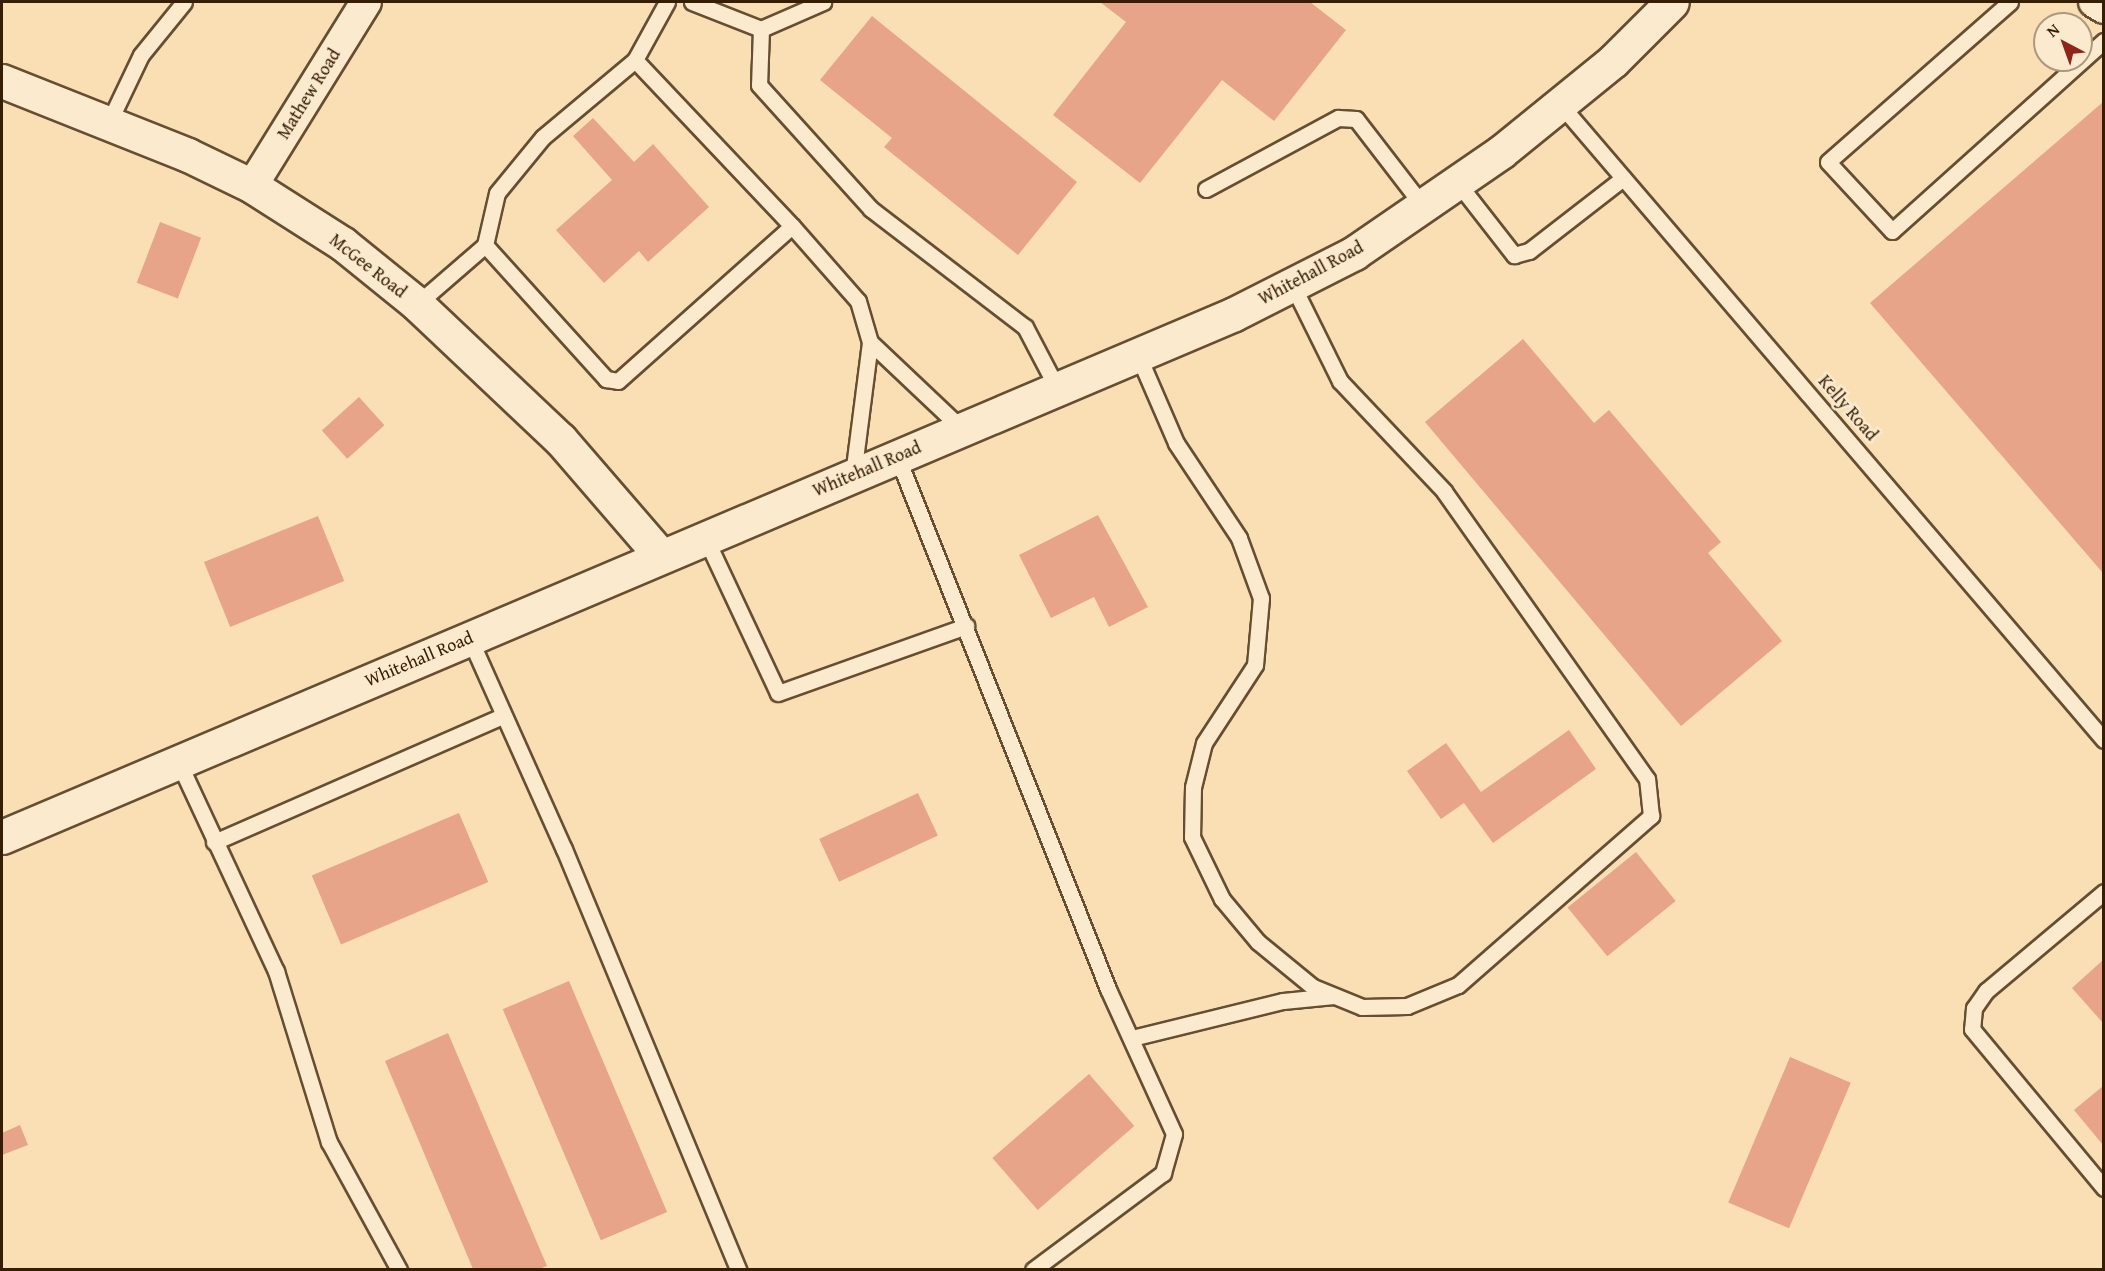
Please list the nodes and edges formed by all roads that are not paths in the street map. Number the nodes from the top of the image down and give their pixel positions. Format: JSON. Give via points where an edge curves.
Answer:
{"nodes":[{"id":1,"x":184,"y":2,"type":"edge"},
{"id":2,"x":366,"y":2,"type":"edge"},
{"id":3,"x":667,"y":2,"type":"edge"},
{"id":4,"x":692,"y":2,"type":"edge"},
{"id":5,"x":823,"y":2,"type":"edge"},
{"id":6,"x":1672,"y":2,"type":"edge"},
{"id":7,"x":2010,"y":2,"type":"edge"},
{"id":8,"x":2094,"y":2,"type":"edge"},
{"id":9,"x":2103,"y":8,"type":"edge"},
{"id":10,"x":761,"y":29,"type":"junction"},
{"id":11,"x":2103,"y":41,"type":"edge"},
{"id":12,"x":635,"y":60,"type":"junction"},
{"id":13,"x":2,"y":81,"type":"edge"},
{"id":14,"x":1560,"y":104,"type":"junction"},
{"id":15,"x":110,"y":122,"type":"junction"},
{"id":16,"x":1623,"y":178,"type":"junction"},
{"id":17,"x":1457,"y":182,"type":"junction"},
{"id":18,"x":252,"y":186,"type":"junction"},
{"id":19,"x":1206,"y":189,"type":"dead end"},
{"id":20,"x":1423,"y":206,"type":"junction"},
{"id":21,"x":792,"y":226,"type":"junction"},
{"id":22,"x":485,"y":245,"type":"junction"},
{"id":23,"x":1292,"y":284,"type":"junction"},
{"id":24,"x":417,"y":304,"type":"junction"},
{"id":25,"x":870,"y":342,"type":"junction"},
{"id":26,"x":1138,"y":355,"type":"junction"},
{"id":27,"x":1057,"y":388,"type":"junction"},
{"id":28,"x":962,"y":429,"type":"junction"},
{"id":29,"x":897,"y":456,"type":"junction"},
{"id":30,"x":853,"y":475,"type":"junction"},
{"id":31,"x":705,"y":537,"type":"junction"},
{"id":32,"x":661,"y":556,"type":"junction"},
{"id":33,"x":966,"y":626,"type":"junction"},
{"id":34,"x":469,"y":638,"type":"junction"},
{"id":35,"x":503,"y":716,"type":"junction"},
{"id":36,"x":2103,"y":740,"type":"edge"},
{"id":37,"x":178,"y":761,"type":"junction"},
{"id":38,"x":2,"y":837,"type":"edge"},
{"id":39,"x":214,"y":842,"type":"junction"},
{"id":40,"x":2103,"y":892,"type":"edge"},
{"id":41,"x":1337,"y":996,"type":"junction"},
{"id":42,"x":1132,"y":1038,"type":"junction"},
{"id":43,"x":2103,"y":1188,"type":"edge"},
{"id":44,"x":399,"y":1269,"type":"edge"},
{"id":45,"x":738,"y":1269,"type":"edge"},
{"id":46,"x":1033,"y":1269,"type":"edge"}],
"edges":[{"from":1,"to":15,"type":"lane","via":[[164,19],[141,55]]},
{"from":2,"to":18,"type":"street","name":"Mathew Road"},
{"from":3,"to":12,"type":"lane"},
{"from":4,"to":10,"type":"lane"},
{"from":5,"to":10,"type":"lane"},
{"from":6,"to":14,"type":"main road","name":"Whitehall Road"},
{"from":7,"to":11,"type":"lane","via":[[1828,162],[1892,231]]},
{"from":8,"to":9,"type":"street"},
{"from":10,"to":27,"type":"lane","via":[[759,85],[871,209],[1025,327]]},
{"from":12,"to":21,"type":"lane"},
{"from":12,"to":22,"type":"lane","via":[[543,137],[496,193]]},
{"from":13,"to":15,"type":"main road","name":"McGee Road"},
{"from":14,"to":16,"type":"lane","name":"Kelly Road"},
{"from":14,"to":17,"type":"main road","name":"Whitehall Road"},
{"from":15,"to":18,"type":"main road","name":"McGee Road"},
{"from":16,"to":17,"type":"lane","via":[[1530,251],[1514,255]]},
{"from":16,"to":36,"type":"lane","name":"Kelly Road"},
{"from":17,"to":20,"type":"main road","name":"Whitehall Road"},
{"from":18,"to":24,"type":"main road","name":"McGee Road","via":[[343,244]]},
{"from":19,"to":20,"type":"lane","via":[[1338,118],[1356,119]]},
{"from":20,"to":23,"type":"main road","name":"Whitehall Road","via":[[1354,253]]},
{"from":21,"to":22,"type":"lane","via":[[618,381],[606,379]]},
{"from":21,"to":25,"type":"lane","via":[[858,301]]},
{"from":22,"to":24,"type":"lane"},
{"from":23,"to":26,"type":"main road","name":"Whitehall Road"},
{"from":23,"to":41,"type":"lane","via":[[1340,381],[1444,491],[1647,779],[1651,816],[1458,985],[1407,1006],[1362,1007]]},
{"from":24,"to":32,"type":"main road","name":"McGee Road","via":[[560,439]]},
{"from":25,"to":28,"type":"lane"},
{"from":25,"to":30,"type":"lane"},
{"from":26,"to":27,"type":"main road","name":"Whitehall Road"},
{"from":26,"to":41,"type":"lane","via":[[1176,443],[1239,538],[1261,598],[1255,665],[1204,743],[1193,787],[1192,837],[1222,899],[1258,942],[1313,987]]},
{"from":27,"to":28,"type":"main road","name":"Whitehall Road"},
{"from":28,"to":29,"type":"main road","name":"Whitehall Road"},
{"from":29,"to":30,"type":"main road","name":"Whitehall Road"},
{"from":29,"to":33,"type":"lane"},
{"from":30,"to":31,"type":"main road","name":"Whitehall Road"},
{"from":31,"to":32,"type":"main road","name":"Whitehall Road"},
{"from":31,"to":33,"type":"lane","via":[[778,693]]},
{"from":32,"to":34,"type":"main road","name":"Whitehall Road"},
{"from":33,"to":42,"type":"lane"},
{"from":34,"to":35,"type":"lane"},
{"from":34,"to":37,"type":"main road","name":"Whitehall Road"},
{"from":35,"to":39,"type":"lane"},
{"from":35,"to":45,"type":"lane","via":[[564,849]]},
{"from":37,"to":38,"type":"main road","name":"Whitehall Road"},
{"from":37,"to":39,"type":"lane"},
{"from":39,"to":44,"type":"lane","via":[[276,971],[329,1142]]},
{"from":40,"to":43,"type":"lane","via":[[1986,991],[1974,1008],[1972,1029]]},
{"from":41,"to":42,"type":"lane","via":[[1283,1000]]},
{"from":42,"to":46,"type":"lane","via":[[1174,1134],[1162,1173]]}]}
